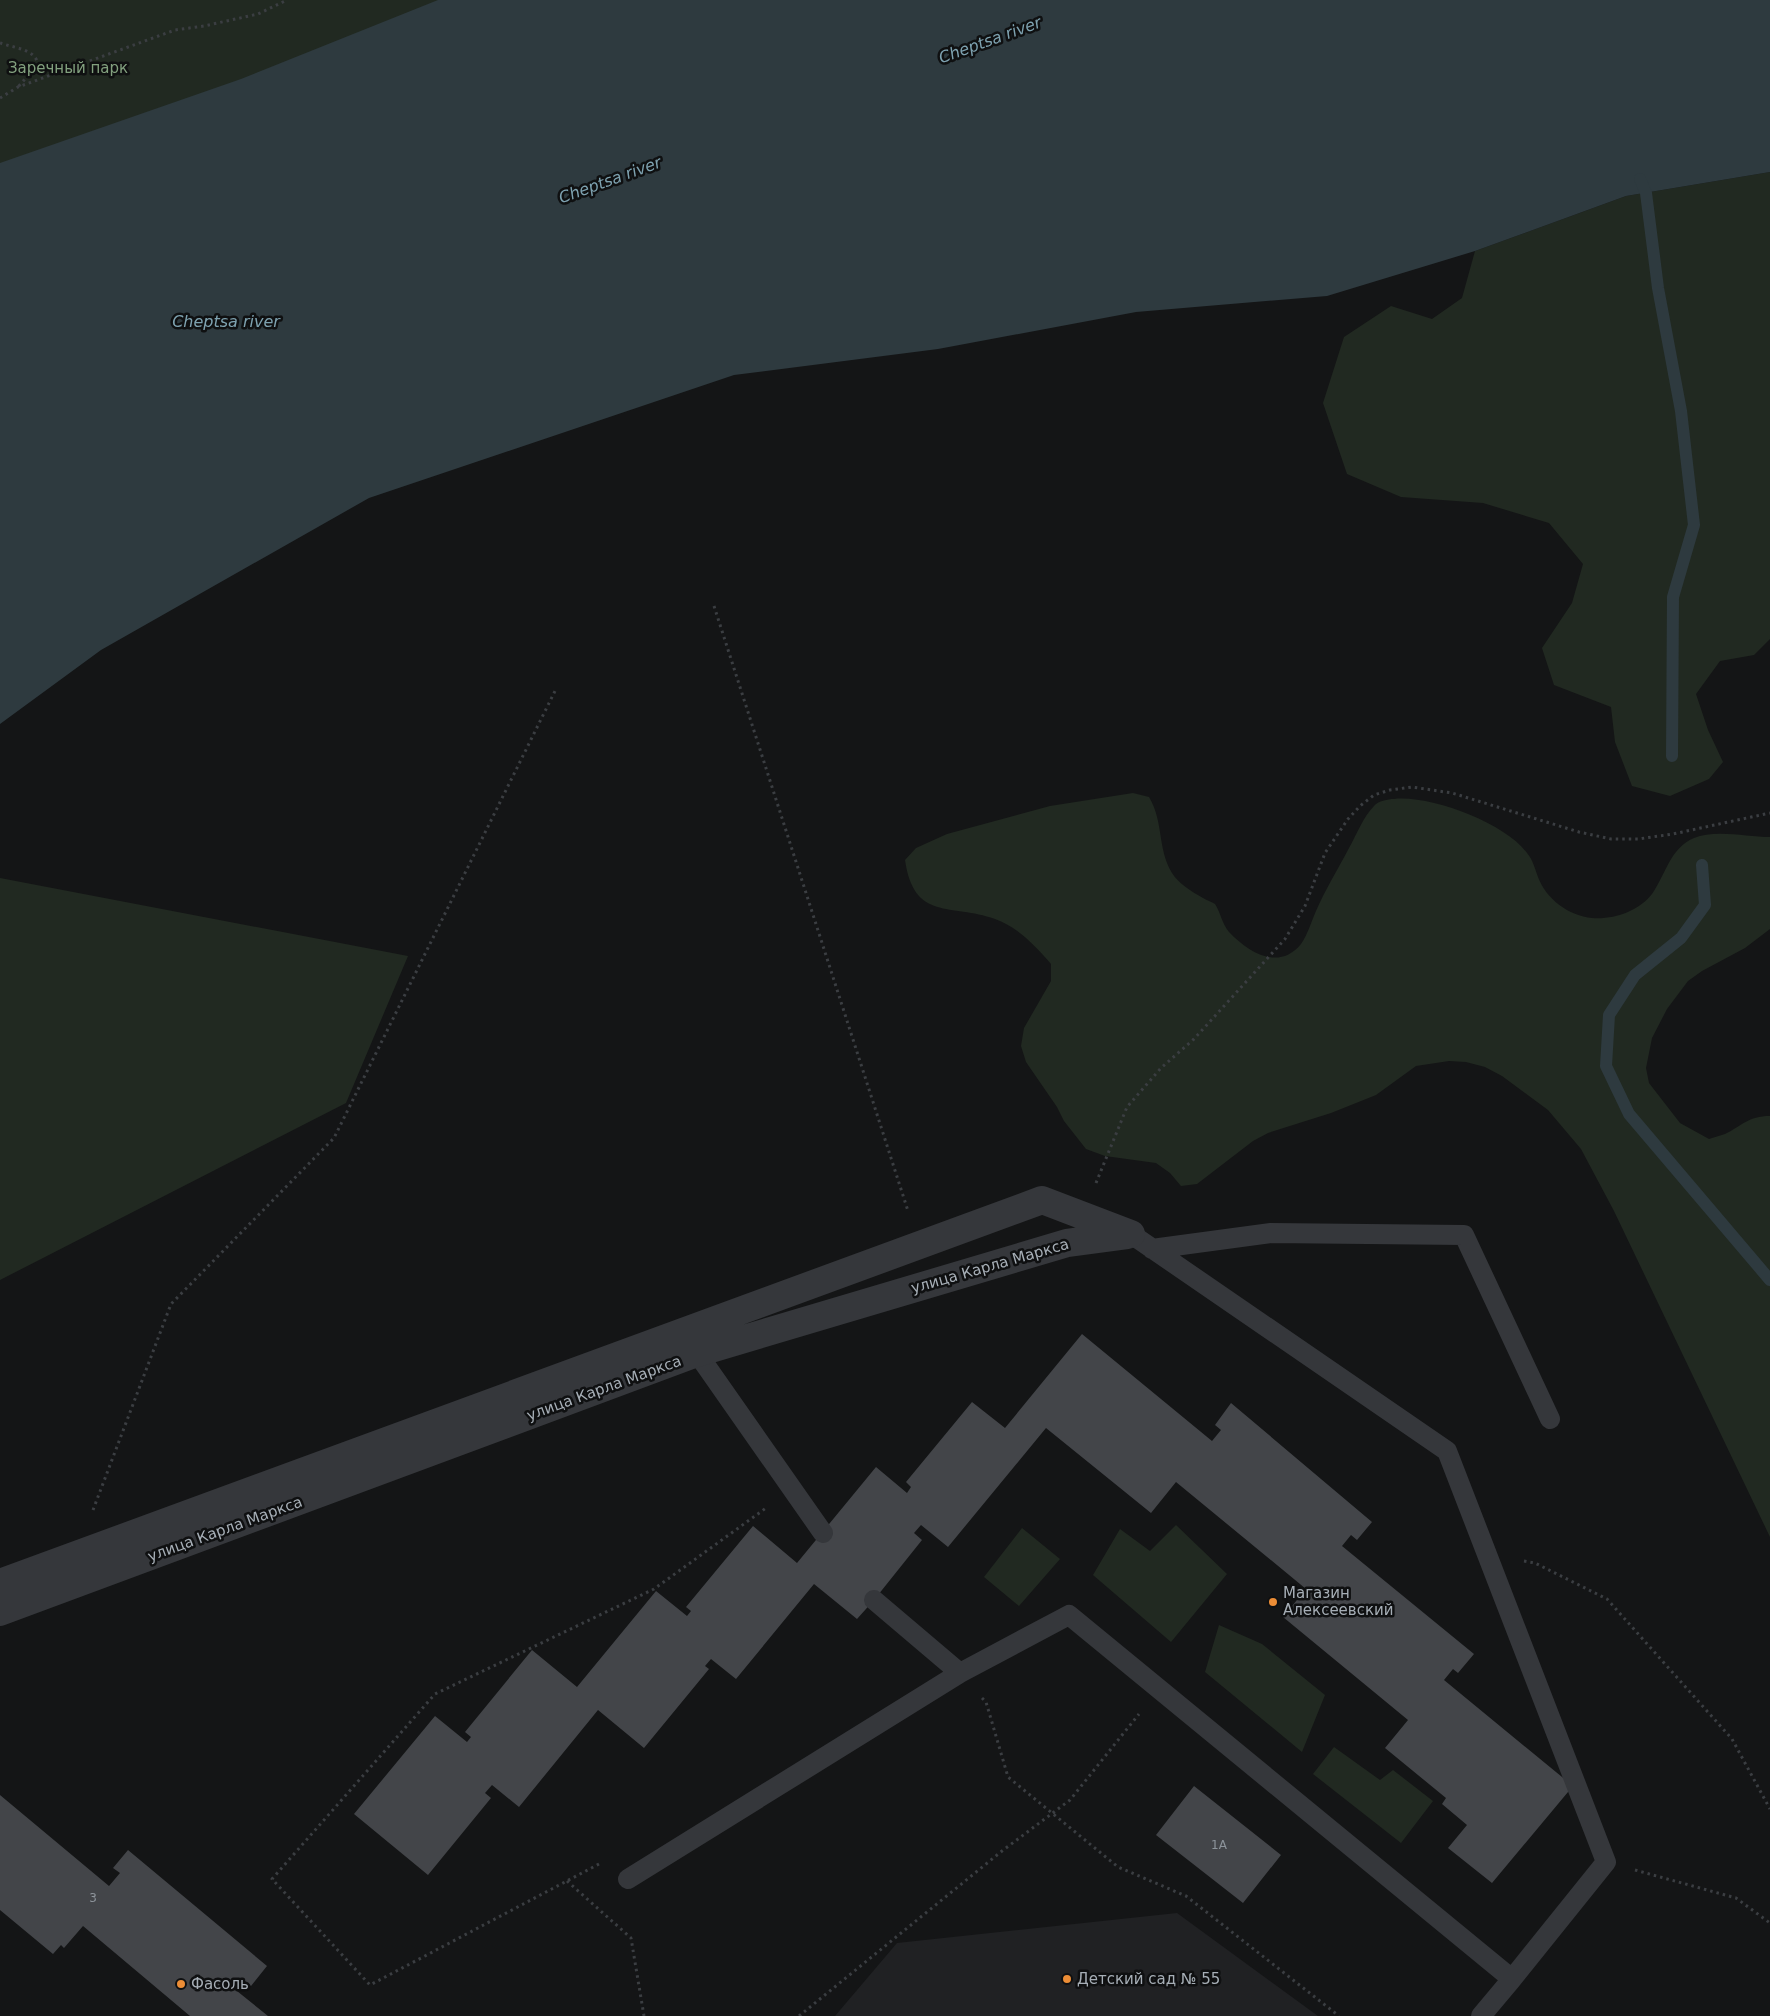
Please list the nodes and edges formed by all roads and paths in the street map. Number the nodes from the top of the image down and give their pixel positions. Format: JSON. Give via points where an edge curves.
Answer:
{"nodes":[{"id":1,"x":287,"y":0,"type":"edge"},
{"id":2,"x":0,"y":43,"type":"edge"},
{"id":3,"x":18,"y":87,"type":"junction"},
{"id":4,"x":0,"y":98,"type":"edge"},
{"id":5,"x":714,"y":606,"type":"dead end"},
{"id":6,"x":555,"y":691,"type":"dead end"},
{"id":7,"x":1770,"y":813,"type":"edge"},
{"id":8,"x":1084,"y":1216,"type":"junction"},
{"id":9,"x":1142,"y":1242,"type":"junction"},
{"id":10,"x":919,"y":1245,"type":"junction"},
{"id":11,"x":697,"y":1353,"type":"junction"},
{"id":12,"x":1550,"y":1420,"type":"dead end"},
{"id":13,"x":823,"y":1533,"type":"dead end"},
{"id":14,"x":76,"y":1555,"type":"junction"},
{"id":15,"x":1487,"y":1555,"type":"junction"},
{"id":16,"x":0,"y":1583,"type":"edge"},
{"id":17,"x":874,"y":1600,"type":"dead end"},
{"id":18,"x":0,"y":1612,"type":"edge"},
{"id":19,"x":960,"y":1673,"type":"junction"},
{"id":20,"x":1157,"y":1687,"type":"junction"},
{"id":21,"x":1770,"y":1809,"type":"edge"},
{"id":22,"x":1052,"y":1813,"type":"junction"},
{"id":23,"x":1606,"y":1862,"type":"junction"},
{"id":24,"x":628,"y":1879,"type":"dead end"},
{"id":25,"x":567,"y":1881,"type":"dead end"},
{"id":26,"x":1770,"y":1923,"type":"edge"},
{"id":27,"x":1512,"y":1979,"type":"junction"},
{"id":28,"x":644,"y":2016,"type":"edge"},
{"id":29,"x":799,"y":2016,"type":"edge"},
{"id":30,"x":1339,"y":2016,"type":"edge"},
{"id":31,"x":1481,"y":2016,"type":"edge"}],
"edges":[{"from":1,"to":3,"type":"path","via":[[258,14],[175,30]]},
{"from":2,"to":3,"type":"path","via":[[36,57],[33,70]]},
{"from":3,"to":4,"type":"path"},
{"from":5,"to":10,"type":"path"},
{"from":6,"to":14,"type":"path","via":[[334,1138],[171,1304]]},
{"from":7,"to":8,"type":"path","via":[[1673,834],[1611,839],[1452,793],[1412,787],[1374,795],[1348,819],[1324,853],[1305,906],[1285,940],[1194,1040],[1161,1068],[1127,1107]]},
{"from":8,"to":9,"type":"street","name":"улица Карла Маркса"},
{"from":8,"to":10,"type":"street","name":"улица Карла Маркса","via":[[1042,1200]]},
{"from":9,"to":11,"type":"street","name":"улица Карла Маркса","via":[[1067,1243]]},
{"from":9,"to":12,"type":"lane","via":[[1271,1233],[1464,1235]]},
{"from":9,"to":15,"type":"lane","via":[[1447,1451]]},
{"from":10,"to":14,"type":"street","name":"улица Карла Маркса"},
{"from":11,"to":13,"type":"lane"},
{"from":11,"to":18,"type":"street","name":"улица Карла Маркса"},
{"from":14,"to":16,"type":"street","name":"улица Карла Маркса"},
{"from":15,"to":21,"type":"path","via":[[1535,1563],[1607,1599],[1732,1739]]},
{"from":15,"to":23,"type":"lane"},
{"from":17,"to":19,"type":"lane"},
{"from":19,"to":20,"type":"lane","via":[[1069,1615]]},
{"from":19,"to":22,"type":"path","via":[[986,1702],[1008,1778]]},
{"from":19,"to":24,"type":"lane"},
{"from":20,"to":22,"type":"path","via":[[1146,1706],[1070,1800]]},
{"from":20,"to":27,"type":"lane"},
{"from":22,"to":29,"type":"path"},
{"from":22,"to":30,"type":"path","via":[[1118,1868],[1186,1896]]},
{"from":23,"to":26,"type":"path","via":[[1736,1898]]},
{"from":23,"to":27,"type":"lane"},
{"from":25,"to":28,"type":"path","via":[[631,1938]]},
{"from":27,"to":31,"type":"lane"}]}
